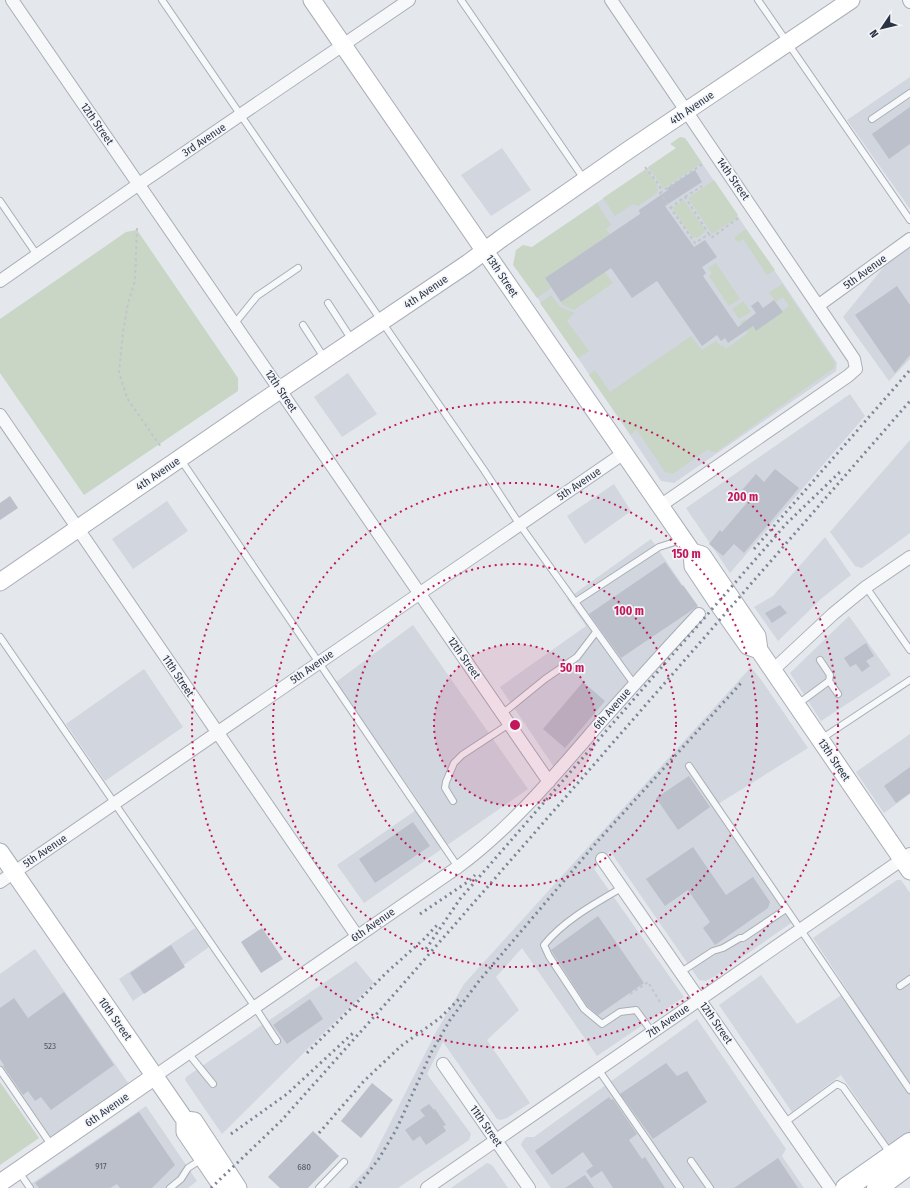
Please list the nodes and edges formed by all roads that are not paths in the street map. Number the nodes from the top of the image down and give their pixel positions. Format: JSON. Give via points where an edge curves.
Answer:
{"nodes":[{"id":1,"x":12,"y":0,"type":"edge"},
{"id":2,"x":162,"y":0,"type":"edge"},
{"id":3,"x":312,"y":0,"type":"edge"},
{"id":4,"x":409,"y":0,"type":"edge"},
{"id":5,"x":460,"y":0,"type":"edge"},
{"id":6,"x":611,"y":0,"type":"edge"},
{"id":7,"x":758,"y":0,"type":"edge"},
{"id":8,"x":851,"y":0,"type":"edge"},
{"id":9,"x":788,"y":43,"type":"junction"},
{"id":10,"x":343,"y":45,"type":"junction"},
{"id":11,"x":910,"y":93,"type":"edge"},
{"id":12,"x":687,"y":112,"type":"junction"},
{"id":13,"x":241,"y":114,"type":"junction"},
{"id":14,"x":872,"y":119,"type":"dead end"},
{"id":15,"x":585,"y":180,"type":"junction"},
{"id":16,"x":139,"y":184,"type":"junction"},
{"id":17,"x":0,"y":201,"type":"edge"},
{"id":18,"x":910,"y":220,"type":"edge"},
{"id":19,"x":910,"y":239,"type":"edge"},
{"id":20,"x":485,"y":251,"type":"junction"},
{"id":21,"x":37,"y":255,"type":"junction"},
{"id":22,"x":298,"y":268,"type":"dead end"},
{"id":23,"x":0,"y":281,"type":"edge"},
{"id":24,"x":328,"y":303,"type":"dead end"},
{"id":25,"x":819,"y":305,"type":"junction"},
{"id":26,"x":382,"y":322,"type":"junction"},
{"id":27,"x":235,"y":323,"type":"junction"},
{"id":28,"x":303,"y":325,"type":"dead end"},
{"id":29,"x":353,"y":342,"type":"junction"},
{"id":30,"x":326,"y":360,"type":"junction"},
{"id":31,"x":281,"y":391,"type":"junction"},
{"id":32,"x":0,"y":415,"type":"edge"},
{"id":33,"x":624,"y":453,"type":"junction"},
{"id":34,"x":180,"y":459,"type":"junction"},
{"id":35,"x":660,"y":506,"type":"junction"},
{"id":36,"x":520,"y":524,"type":"junction"},
{"id":37,"x":78,"y":529,"type":"junction"},
{"id":38,"x":688,"y":545,"type":"junction"},
{"id":39,"x":910,"y":557,"type":"edge"},
{"id":40,"x":0,"y":582,"type":"edge"},
{"id":41,"x":866,"y":587,"type":"junction"},
{"id":42,"x":419,"y":593,"type":"junction"},
{"id":43,"x":575,"y":602,"type":"junction"},
{"id":44,"x":699,"y":614,"type":"dead end"},
{"id":45,"x":596,"y":632,"type":"junction"},
{"id":46,"x":0,"y":637,"type":"edge"},
{"id":47,"x":910,"y":650,"type":"edge"},
{"id":48,"x":820,"y":660,"type":"dead end"},
{"id":49,"x":318,"y":663,"type":"junction"},
{"id":50,"x":773,"y":670,"type":"junction"},
{"id":51,"x":910,"y":680,"type":"edge"},
{"id":52,"x":829,"y":681,"type":"junction"},
{"id":53,"x":634,"y":684,"type":"junction"},
{"id":54,"x":838,"y":694,"type":"dead end"},
{"id":55,"x":797,"y":706,"type":"junction"},
{"id":56,"x":506,"y":719,"type":"junction"},
{"id":57,"x":217,"y":733,"type":"junction"},
{"id":58,"x":820,"y":739,"type":"junction"},
{"id":59,"x":688,"y":766,"type":"dead end"},
{"id":60,"x":549,"y":782,"type":"junction"},
{"id":61,"x":453,"y":801,"type":"dead end"},
{"id":62,"x":115,"y":803,"type":"junction"},
{"id":63,"x":0,"y":852,"type":"edge"},
{"id":64,"x":602,"y":859,"type":"dead end"},
{"id":65,"x":907,"y":862,"type":"edge"},
{"id":66,"x":458,"y":867,"type":"junction"},
{"id":67,"x":14,"y":872,"type":"junction"},
{"id":68,"x":0,"y":882,"type":"edge"},
{"id":69,"x":623,"y":887,"type":"junction"},
{"id":70,"x":786,"y":909,"type":"junction"},
{"id":71,"x":800,"y":930,"type":"junction"},
{"id":72,"x":357,"y":936,"type":"junction"},
{"id":73,"x":681,"y":972,"type":"junction"},
{"id":74,"x":910,"y":979,"type":"edge"},
{"id":75,"x":900,"y":986,"type":"dead end"},
{"id":76,"x":700,"y":999,"type":"junction"},
{"id":77,"x":255,"y":1007,"type":"junction"},
{"id":78,"x":652,"y":1032,"type":"junction"},
{"id":79,"x":277,"y":1041,"type":"dead end"},
{"id":80,"x":188,"y":1053,"type":"junction"},
{"id":81,"x":443,"y":1064,"type":"dead end"},
{"id":82,"x":598,"y":1069,"type":"junction"},
{"id":83,"x":0,"y":1070,"type":"edge"},
{"id":84,"x":155,"y":1076,"type":"junction"},
{"id":85,"x":213,"y":1084,"type":"dead end"},
{"id":86,"x":910,"y":1090,"type":"edge"},
{"id":87,"x":185,"y":1120,"type":"junction"},
{"id":88,"x":784,"y":1123,"type":"junction"},
{"id":89,"x":496,"y":1140,"type":"junction"},
{"id":90,"x":910,"y":1143,"type":"edge"},
{"id":91,"x":53,"y":1147,"type":"junction"},
{"id":92,"x":892,"y":1156,"type":"junction"},
{"id":93,"x":204,"y":1158,"type":"junction"},
{"id":94,"x":691,"y":1161,"type":"dead end"},
{"id":95,"x":344,"y":1162,"type":"dead end"},
{"id":96,"x":910,"y":1164,"type":"edge"},
{"id":97,"x":18,"y":1171,"type":"junction"},
{"id":98,"x":0,"y":1183,"type":"edge"},
{"id":99,"x":30,"y":1188,"type":"edge"},
{"id":100,"x":170,"y":1188,"type":"edge"},
{"id":101,"x":223,"y":1188,"type":"edge"},
{"id":102,"x":238,"y":1188,"type":"edge"},
{"id":103,"x":319,"y":1188,"type":"edge"},
{"id":104,"x":427,"y":1188,"type":"edge"},
{"id":105,"x":529,"y":1188,"type":"edge"},
{"id":106,"x":680,"y":1188,"type":"edge"},
{"id":107,"x":710,"y":1188,"type":"edge"},
{"id":108,"x":830,"y":1188,"type":"edge"},
{"id":109,"x":846,"y":1188,"type":"edge"},
{"id":110,"x":877,"y":1188,"type":"edge"}],
"edges":[{"from":1,"to":16,"type":"street","name":"12th Street"},
{"from":2,"to":13,"type":"lane"},
{"from":3,"to":10,"type":"street","name":"13th Street"},
{"from":4,"to":10,"type":"street","name":"3rd Avenue"},
{"from":5,"to":15,"type":"lane"},
{"from":6,"to":12,"type":"street","name":"14th Street"},
{"from":7,"to":9,"type":"lane"},
{"from":8,"to":9,"type":"street","name":"4th Avenue"},
{"from":9,"to":12,"type":"street","name":"4th Avenue"},
{"from":9,"to":18,"type":"lane"},
{"from":10,"to":13,"type":"street","name":"3rd Avenue"},
{"from":10,"to":20,"type":"street","name":"13th Street"},
{"from":11,"to":14,"type":"lane"},
{"from":12,"to":15,"type":"street","name":"4th Avenue"},
{"from":12,"to":25,"type":"street","name":"14th Street"},
{"from":13,"to":16,"type":"street","name":"3rd Avenue"},
{"from":13,"to":26,"type":"lane"},
{"from":15,"to":20,"type":"street","name":"4th Avenue"},
{"from":16,"to":21,"type":"street","name":"3rd Avenue"},
{"from":16,"to":27,"type":"street","name":"12th Street"},
{"from":17,"to":21,"type":"lane"},
{"from":19,"to":25,"type":"street","name":"5th Avenue"},
{"from":20,"to":26,"type":"street","name":"4th Avenue"},
{"from":20,"to":33,"type":"street","name":"13th Street"},
{"from":21,"to":23,"type":"street","name":"3rd Avenue"},
{"from":22,"to":27,"type":"lane","via":[[257,296]]},
{"from":24,"to":29,"type":"lane"},
{"from":25,"to":35,"type":"street","name":"14th Street","via":[[854,359],[856,369]]},
{"from":26,"to":29,"type":"street","name":"4th Avenue"},
{"from":26,"to":36,"type":"lane"},
{"from":27,"to":31,"type":"street","name":"12th Street"},
{"from":28,"to":30,"type":"lane"},
{"from":29,"to":30,"type":"street","name":"4th Avenue"},
{"from":30,"to":31,"type":"street","name":"4th Avenue"},
{"from":31,"to":34,"type":"street","name":"4th Avenue"},
{"from":31,"to":42,"type":"street","name":"12th Street"},
{"from":32,"to":37,"type":"street","name":"11th Street"},
{"from":33,"to":35,"type":"street","name":"13th Street"},
{"from":33,"to":36,"type":"street","name":"5th Avenue"},
{"from":34,"to":37,"type":"street","name":"4th Avenue"},
{"from":34,"to":49,"type":"lane"},
{"from":35,"to":38,"type":"street","name":"13th Street"},
{"from":36,"to":42,"type":"street","name":"5th Avenue"},
{"from":36,"to":43,"type":"lane"},
{"from":37,"to":40,"type":"street","name":"4th Avenue"},
{"from":37,"to":57,"type":"street","name":"11th Street"},
{"from":38,"to":43,"type":"lane","via":[[659,547]]},
{"from":38,"to":50,"type":"street","name":"13th Street","via":[[693,566],[717,602],[748,646],[759,650]]},
{"from":39,"to":41,"type":"street"},
{"from":41,"to":47,"type":"lane"},
{"from":41,"to":50,"type":"street"},
{"from":42,"to":49,"type":"street","name":"5th Avenue"},
{"from":42,"to":56,"type":"street","name":"12th Street"},
{"from":43,"to":45,"type":"lane"},
{"from":44,"to":53,"type":"street","name":"6th Avenue"},
{"from":45,"to":53,"type":"lane"},
{"from":45,"to":56,"type":"lane","via":[[577,657],[545,679]]},
{"from":46,"to":62,"type":"lane"},
{"from":48,"to":52,"type":"lane","via":[[830,675]]},
{"from":49,"to":57,"type":"street","name":"5th Avenue"},
{"from":49,"to":66,"type":"lane"},
{"from":50,"to":55,"type":"street","name":"13th Street"},
{"from":51,"to":58,"type":"lane"},
{"from":52,"to":54,"type":"lane"},
{"from":52,"to":55,"type":"lane"},
{"from":53,"to":60,"type":"street","name":"6th Avenue"},
{"from":55,"to":58,"type":"street","name":"13th Street"},
{"from":56,"to":60,"type":"street","name":"12th Street"},
{"from":56,"to":61,"type":"lane","via":[[454,763],[445,788]]},
{"from":57,"to":62,"type":"street","name":"5th Avenue"},
{"from":57,"to":72,"type":"street","name":"11th Street"},
{"from":58,"to":65,"type":"street","name":"13th Street"},
{"from":59,"to":70,"type":"lane"},
{"from":60,"to":66,"type":"street","name":"6th Avenue","via":[[507,826]]},
{"from":62,"to":67,"type":"street","name":"5th Avenue"},
{"from":62,"to":77,"type":"lane"},
{"from":63,"to":67,"type":"street","name":"10th Street"},
{"from":64,"to":69,"type":"street","name":"12th Street"},
{"from":65,"to":71,"type":"street","name":"7th Avenue"},
{"from":66,"to":72,"type":"street","name":"6th Avenue"},
{"from":67,"to":68,"type":"street","name":"5th Avenue"},
{"from":67,"to":84,"type":"street","name":"10th Street"},
{"from":69,"to":73,"type":"street","name":"12th Street"},
{"from":69,"to":78,"type":"lane","via":[[570,921],[544,945],[584,1009],[598,1021],[602,1024],[620,1012],[636,1010]]},
{"from":70,"to":71,"type":"lane"},
{"from":70,"to":73,"type":"lane","via":[[743,938],[712,951]]},
{"from":71,"to":76,"type":"street","name":"7th Avenue"},
{"from":71,"to":86,"type":"lane"},
{"from":72,"to":77,"type":"street","name":"6th Avenue"},
{"from":73,"to":76,"type":"street","name":"12th Street"},
{"from":74,"to":75,"type":"lane"},
{"from":76,"to":78,"type":"street","name":"7th Avenue"},
{"from":76,"to":88,"type":"street","name":"12th Street"},
{"from":77,"to":79,"type":"lane"},
{"from":77,"to":80,"type":"street","name":"6th Avenue"},
{"from":78,"to":82,"type":"street","name":"7th Avenue"},
{"from":80,"to":84,"type":"street","name":"6th Avenue"},
{"from":80,"to":85,"type":"lane"},
{"from":81,"to":89,"type":"street","name":"11th Street"},
{"from":82,"to":89,"type":"street","name":"7th Avenue"},
{"from":82,"to":106,"type":"lane"},
{"from":83,"to":91,"type":"lane"},
{"from":84,"to":87,"type":"street","name":"10th Street"},
{"from":84,"to":91,"type":"street","name":"6th Avenue"},
{"from":87,"to":93,"type":"street","name":"10th Street","via":[[185,1132]]},
{"from":87,"to":102,"type":"street","via":[[194,1122]]},
{"from":88,"to":92,"type":"lane","via":[[836,1084],[843,1087]]},
{"from":88,"to":108,"type":"street","name":"12th Street"},
{"from":89,"to":104,"type":"street","name":"7th Avenue"},
{"from":89,"to":105,"type":"street","name":"11th Street"},
{"from":90,"to":92,"type":"main road"},
{"from":91,"to":97,"type":"street","name":"6th Avenue"},
{"from":92,"to":109,"type":"main road"},
{"from":93,"to":100,"type":"lane","via":[[188,1168],[181,1179]]},
{"from":93,"to":101,"type":"street","name":"10th Street"},
{"from":94,"to":107,"type":"lane"},
{"from":95,"to":103,"type":"lane"},
{"from":96,"to":110,"type":"main road"},
{"from":97,"to":98,"type":"street","name":"6th Avenue"},
{"from":97,"to":99,"type":"lane"}]}
